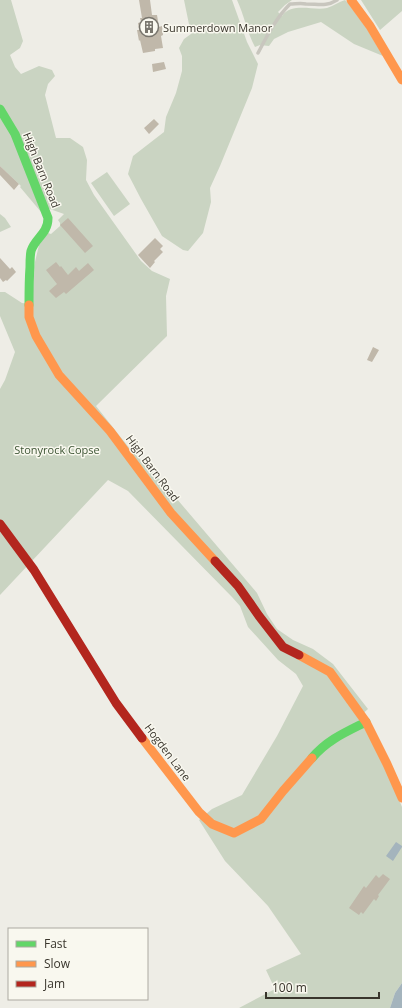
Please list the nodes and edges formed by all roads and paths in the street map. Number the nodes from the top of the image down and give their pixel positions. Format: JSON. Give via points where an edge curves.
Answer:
{"nodes":[{"id":1,"x":337,"y":0,"type":"edge"},
{"id":2,"x":351,"y":0,"type":"edge"},
{"id":3,"x":258,"y":53,"type":"dead end"},
{"id":4,"x":402,"y":80,"type":"edge"},
{"id":5,"x":0,"y":109,"type":"edge"},
{"id":6,"x":0,"y":524,"type":"edge"},
{"id":7,"x":366,"y":722,"type":"junction"},
{"id":8,"x":402,"y":798,"type":"edge"}],
"edges":[{"from":1,"to":3,"type":"lane","via":[[322,5],[290,4],[274,23]]},
{"from":2,"to":4,"type":"street","via":[[370,26]]},
{"from":5,"to":7,"type":"street","name":"High Barn Road","via":[[15,134],[48,218],[44,232],[31,252],[29,317],[36,336],[58,375],[110,431],[171,513],[238,586],[283,647],[330,672]]},
{"from":6,"to":7,"type":"street","name":"Hogden Lane","via":[[34,570],[116,703],[199,812],[212,824],[234,833],[261,819],[317,752],[339,735]]},
{"from":7,"to":8,"type":"street","name":"High Barn Road"}]}
